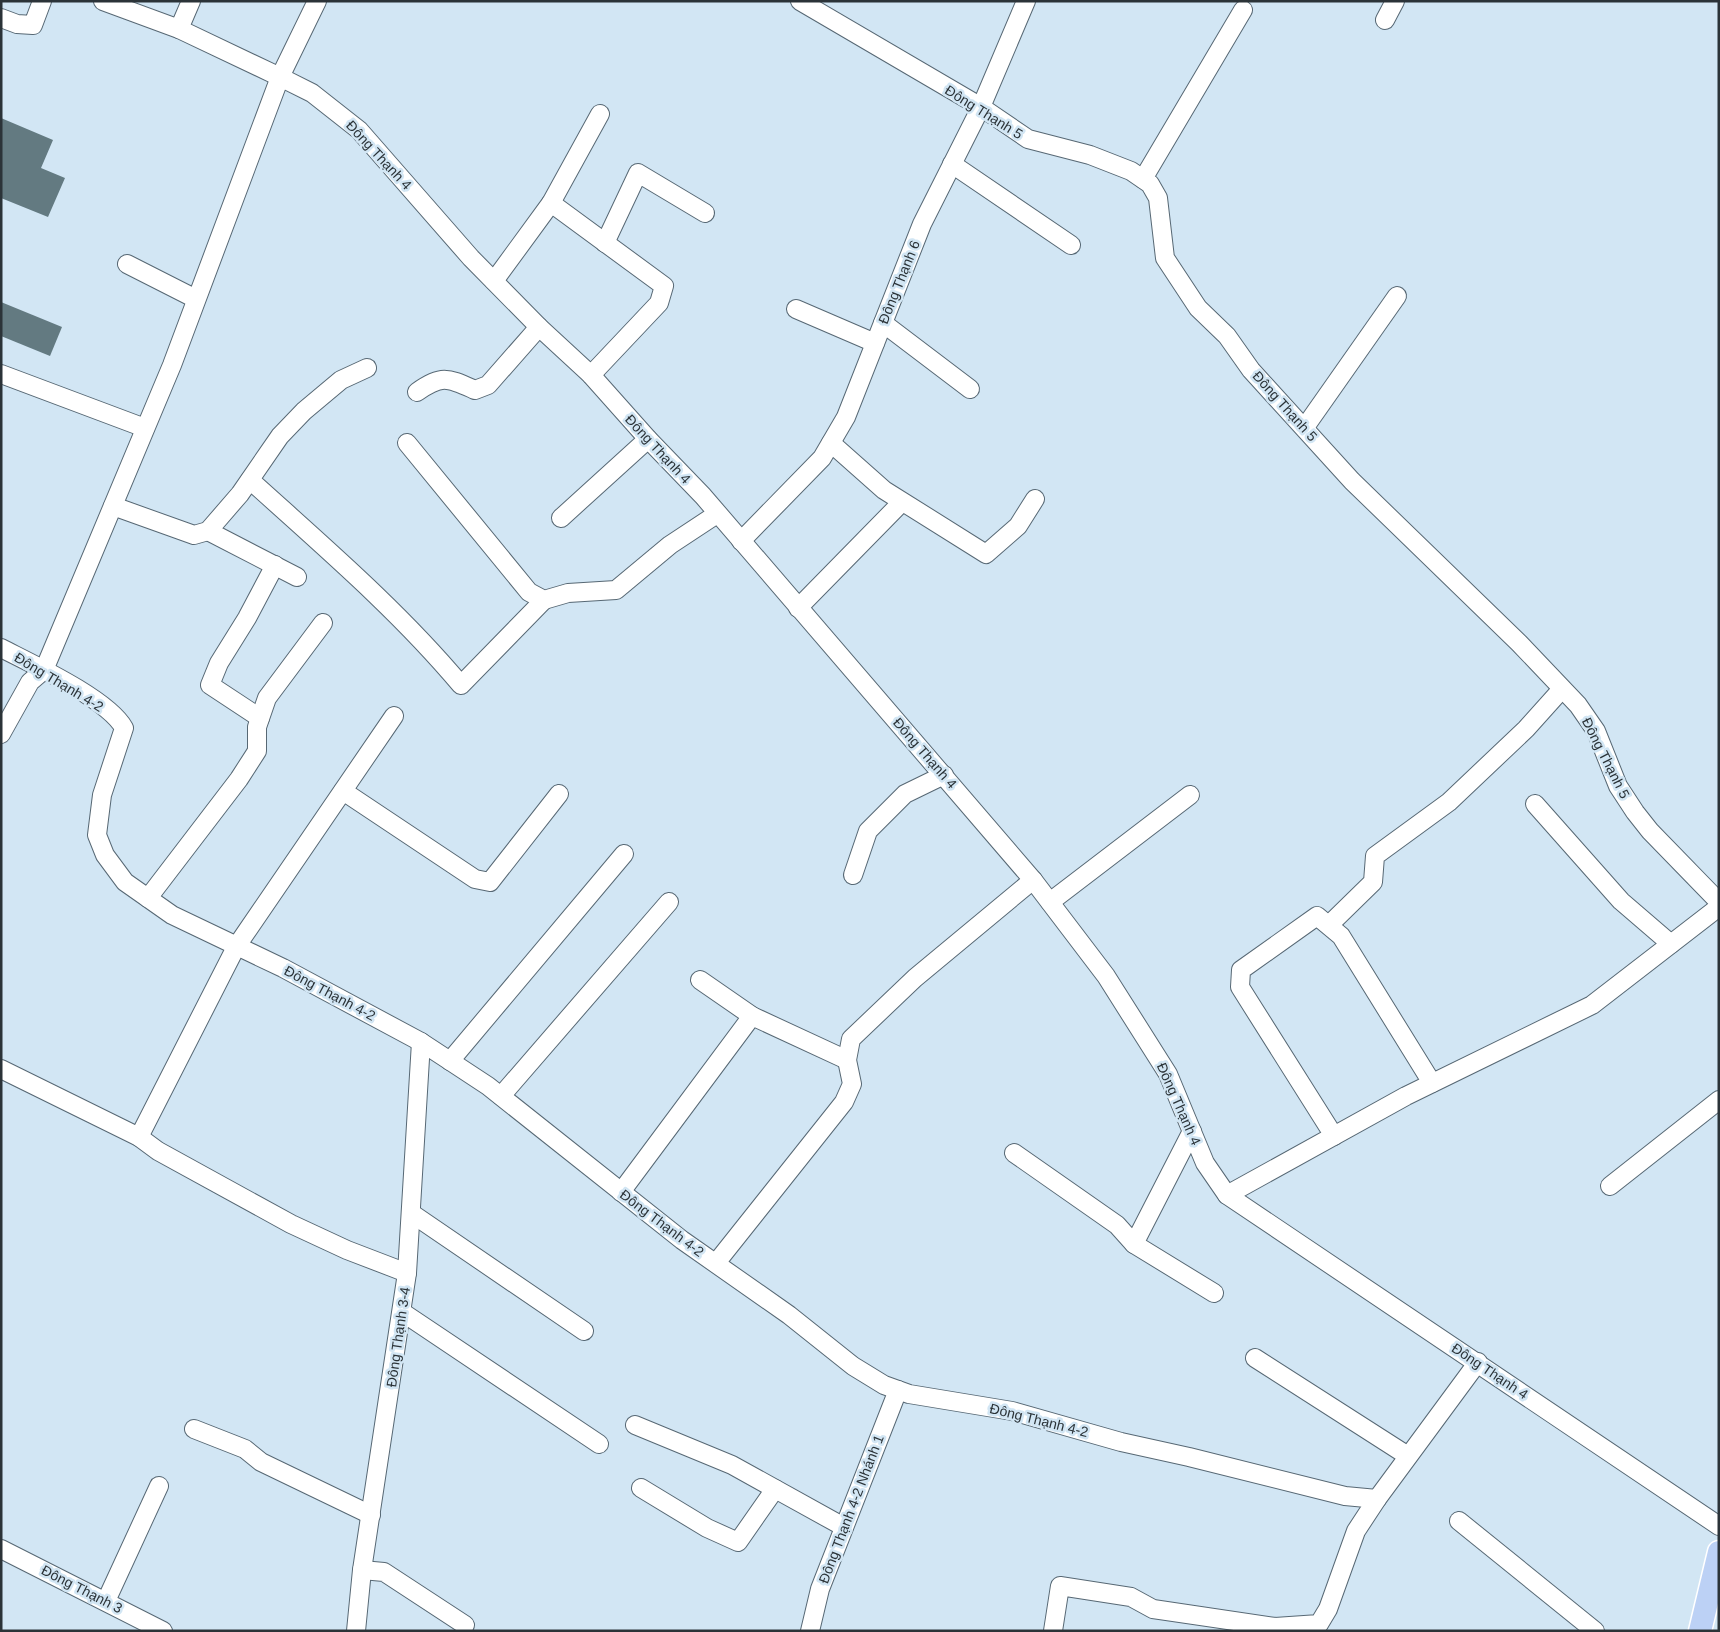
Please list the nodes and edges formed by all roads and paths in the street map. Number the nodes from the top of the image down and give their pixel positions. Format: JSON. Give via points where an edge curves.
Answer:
{"nodes":[{"id":1,"x":42,"y":1,"type":"edge"},
{"id":2,"x":103,"y":1,"type":"edge"},
{"id":3,"x":191,"y":1,"type":"edge"},
{"id":4,"x":317,"y":1,"type":"edge"},
{"id":5,"x":800,"y":1,"type":"edge"},
{"id":6,"x":1026,"y":1,"type":"edge"},
{"id":7,"x":1395,"y":1,"type":"edge"},
{"id":8,"x":1243,"y":10,"type":"dead end"},
{"id":9,"x":1,"y":18,"type":"edge"},
{"id":10,"x":1385,"y":20,"type":"dead end"},
{"id":11,"x":179,"y":29,"type":"junction"},
{"id":12,"x":280,"y":77,"type":"junction"},
{"id":13,"x":981,"y":107,"type":"junction"},
{"id":14,"x":600,"y":114,"type":"dead end"},
{"id":15,"x":952,"y":164,"type":"junction"},
{"id":16,"x":1143,"y":179,"type":"junction"},
{"id":17,"x":551,"y":203,"type":"junction"},
{"id":18,"x":705,"y":213,"type":"dead end"},
{"id":19,"x":605,"y":243,"type":"junction"},
{"id":20,"x":1071,"y":245,"type":"dead end"},
{"id":21,"x":127,"y":264,"type":"dead end"},
{"id":22,"x":494,"y":281,"type":"junction"},
{"id":23,"x":1397,"y":296,"type":"dead end"},
{"id":24,"x":196,"y":299,"type":"junction"},
{"id":25,"x":796,"y":309,"type":"dead end"},
{"id":26,"x":883,"y":323,"type":"junction"},
{"id":27,"x":539,"y":327,"type":"junction"},
{"id":28,"x":875,"y":344,"type":"junction"},
{"id":29,"x":367,"y":368,"type":"dead end"},
{"id":30,"x":1,"y":374,"type":"edge"},
{"id":31,"x":591,"y":374,"type":"junction"},
{"id":32,"x":970,"y":389,"type":"dead end"},
{"id":33,"x":417,"y":392,"type":"dead end"},
{"id":34,"x":1305,"y":427,"type":"junction"},
{"id":35,"x":145,"y":428,"type":"junction"},
{"id":36,"x":648,"y":440,"type":"junction"},
{"id":37,"x":407,"y":443,"type":"dead end"},
{"id":38,"x":831,"y":443,"type":"junction"},
{"id":39,"x":250,"y":480,"type":"junction"},
{"id":40,"x":1035,"y":500,"type":"dead end"},
{"id":41,"x":902,"y":502,"type":"junction"},
{"id":42,"x":113,"y":506,"type":"junction"},
{"id":43,"x":717,"y":514,"type":"junction"},
{"id":44,"x":561,"y":518,"type":"dead end"},
{"id":45,"x":208,"y":531,"type":"junction"},
{"id":46,"x":741,"y":541,"type":"junction"},
{"id":47,"x":275,"y":565,"type":"junction"},
{"id":48,"x":297,"y":577,"type":"dead end"},
{"id":49,"x":544,"y":600,"type":"junction"},
{"id":50,"x":798,"y":608,"type":"junction"},
{"id":51,"x":323,"y":623,"type":"dead end"},
{"id":52,"x":1,"y":648,"type":"edge"},
{"id":53,"x":44,"y":670,"type":"junction"},
{"id":54,"x":1561,"y":690,"type":"junction"},
{"id":55,"x":394,"y":716,"type":"dead end"},
{"id":56,"x":260,"y":718,"type":"junction"},
{"id":57,"x":1,"y":734,"type":"edge"},
{"id":58,"x":944,"y":775,"type":"junction"},
{"id":59,"x":343,"y":791,"type":"junction"},
{"id":60,"x":559,"y":794,"type":"dead end"},
{"id":61,"x":1190,"y":795,"type":"dead end"},
{"id":62,"x":1535,"y":804,"type":"dead end"},
{"id":63,"x":624,"y":854,"type":"dead end"},
{"id":64,"x":854,"y":875,"type":"dead end"},
{"id":65,"x":1033,"y":880,"type":"junction"},
{"id":66,"x":148,"y":898,"type":"junction"},
{"id":67,"x":669,"y":902,"type":"dead end"},
{"id":68,"x":1050,"y":902,"type":"junction"},
{"id":69,"x":1719,"y":902,"type":"edge"},
{"id":70,"x":1719,"y":907,"type":"edge"},
{"id":71,"x":1329,"y":925,"type":"junction"},
{"id":72,"x":1672,"y":944,"type":"junction"},
{"id":73,"x":236,"y":947,"type":"junction"},
{"id":74,"x":700,"y":980,"type":"dead end"},
{"id":75,"x":752,"y":1016,"type":"junction"},
{"id":76,"x":421,"y":1042,"type":"junction"},
{"id":77,"x":450,"y":1060,"type":"junction"},
{"id":78,"x":846,"y":1060,"type":"junction"},
{"id":79,"x":1,"y":1069,"type":"edge"},
{"id":80,"x":1432,"y":1083,"type":"junction"},
{"id":81,"x":501,"y":1096,"type":"junction"},
{"id":82,"x":1719,"y":1100,"type":"edge"},
{"id":83,"x":1192,"y":1131,"type":"junction"},
{"id":84,"x":1334,"y":1136,"type":"junction"},
{"id":85,"x":139,"y":1137,"type":"junction"},
{"id":86,"x":1014,"y":1153,"type":"dead end"},
{"id":87,"x":1610,"y":1186,"type":"dead end"},
{"id":88,"x":621,"y":1192,"type":"junction"},
{"id":89,"x":1227,"y":1196,"type":"junction"},
{"id":90,"x":411,"y":1213,"type":"junction"},
{"id":91,"x":1134,"y":1244,"type":"junction"},
{"id":92,"x":716,"y":1263,"type":"junction"},
{"id":93,"x":407,"y":1273,"type":"junction"},
{"id":94,"x":1214,"y":1293,"type":"dead end"},
{"id":95,"x":402,"y":1312,"type":"junction"},
{"id":96,"x":584,"y":1331,"type":"dead end"},
{"id":97,"x":1255,"y":1358,"type":"dead end"},
{"id":98,"x":1478,"y":1362,"type":"junction"},
{"id":99,"x":898,"y":1390,"type":"junction"},
{"id":100,"x":635,"y":1425,"type":"dead end"},
{"id":101,"x":194,"y":1429,"type":"dead end"},
{"id":102,"x":599,"y":1444,"type":"dead end"},
{"id":103,"x":1408,"y":1456,"type":"junction"},
{"id":104,"x":159,"y":1486,"type":"dead end"},
{"id":105,"x":641,"y":1488,"type":"dead end"},
{"id":106,"x":775,"y":1489,"type":"junction"},
{"id":107,"x":1377,"y":1499,"type":"junction"},
{"id":108,"x":371,"y":1515,"type":"junction"},
{"id":109,"x":1459,"y":1521,"type":"dead end"},
{"id":110,"x":1719,"y":1526,"type":"edge"},
{"id":111,"x":844,"y":1527,"type":"junction"},
{"id":112,"x":1,"y":1549,"type":"edge"},
{"id":113,"x":1719,"y":1552,"type":"edge"},
{"id":114,"x":362,"y":1570,"type":"junction"},
{"id":115,"x":106,"y":1601,"type":"junction"},
{"id":116,"x":465,"y":1625,"type":"dead end"},
{"id":117,"x":1274,"y":1629,"type":"edge"},
{"id":118,"x":162,"y":1631,"type":"edge"},
{"id":119,"x":356,"y":1631,"type":"edge"},
{"id":120,"x":810,"y":1631,"type":"edge"},
{"id":121,"x":1053,"y":1631,"type":"edge"},
{"id":122,"x":1595,"y":1631,"type":"edge"},
{"id":123,"x":1700,"y":1631,"type":"edge"}],
"edges":[{"from":1,"to":9,"type":"street","via":[[33,25]]},
{"from":2,"to":11,"type":"street","name":"Đông Thạnh 4"},
{"from":3,"to":11,"type":"street"},
{"from":4,"to":12,"type":"street"},
{"from":5,"to":13,"type":"street","name":"Đông Thạnh 5"},
{"from":6,"to":13,"type":"street","name":"Đông Thạnh 6"},
{"from":7,"to":10,"type":"street"},
{"from":8,"to":16,"type":"street"},
{"from":11,"to":12,"type":"street","name":"Đông Thạnh 4"},
{"from":12,"to":22,"type":"street","name":"Đông Thạnh 4","via":[[312,93],[359,130]]},
{"from":12,"to":24,"type":"street"},
{"from":13,"to":15,"type":"street","name":"Đông Thạnh 6"},
{"from":13,"to":16,"type":"street","name":"Đông Thạnh 5","via":[[1028,139],[1090,155]]},
{"from":14,"to":17,"type":"street"},
{"from":15,"to":20,"type":"street"},
{"from":15,"to":26,"type":"street","name":"Đông Thạnh 6","via":[[922,224]]},
{"from":16,"to":34,"type":"street","name":"Đông Thạnh 5","via":[[1158,198],[1165,258],[1174,273],[1198,308],[1227,336],[1251,370]]},
{"from":17,"to":19,"type":"street"},
{"from":17,"to":22,"type":"street"},
{"from":18,"to":19,"type":"street","via":[[638,173]]},
{"from":19,"to":31,"type":"street","via":[[664,286],[659,303]]},
{"from":21,"to":24,"type":"street"},
{"from":22,"to":27,"type":"street","name":"Đông Thạnh 4"},
{"from":23,"to":34,"type":"street"},
{"from":24,"to":35,"type":"street"},
{"from":25,"to":28,"type":"street"},
{"from":26,"to":28,"type":"street","name":"Đông Thạnh 6"},
{"from":26,"to":32,"type":"street"},
{"from":27,"to":31,"type":"street","name":"Đông Thạnh 4"},
{"from":27,"to":33,"type":"street","via":[[488,385],[475,390],[452,380],[434,380]]},
{"from":28,"to":38,"type":"street","name":"Đông Thạnh 6","via":[[846,417]]},
{"from":29,"to":39,"type":"street","via":[[341,380],[304,411],[280,436]]},
{"from":30,"to":35,"type":"street"},
{"from":31,"to":36,"type":"street","name":"Đông Thạnh 4"},
{"from":34,"to":54,"type":"street","name":"Đông Thạnh 5","via":[[1352,481],[1519,643]]},
{"from":35,"to":42,"type":"street"},
{"from":36,"to":43,"type":"street","name":"Đông Thạnh 4"},
{"from":36,"to":44,"type":"street"},
{"from":37,"to":49,"type":"street","via":[[530,592]]},
{"from":38,"to":41,"type":"street"},
{"from":38,"to":46,"type":"street","name":"Đông Thạnh 6","via":[[822,458]]},
{"from":39,"to":45,"type":"street"},
{"from":39,"to":49,"type":"street","via":[[426,643],[461,685]]},
{"from":40,"to":41,"type":"street","via":[[1018,526],[986,554]]},
{"from":41,"to":50,"type":"street"},
{"from":42,"to":45,"type":"street","via":[[194,535]]},
{"from":42,"to":53,"type":"street"},
{"from":43,"to":46,"type":"street","name":"Đông Thạnh 4"},
{"from":43,"to":49,"type":"street","via":[[670,545],[616,590],[568,593]]},
{"from":45,"to":47,"type":"street"},
{"from":46,"to":50,"type":"street","name":"Đông Thạnh 4"},
{"from":47,"to":48,"type":"street"},
{"from":47,"to":56,"type":"street","via":[[219,663],[210,685]]},
{"from":50,"to":58,"type":"street","name":"Đông Thạnh 4"},
{"from":51,"to":56,"type":"street","via":[[268,698]]},
{"from":52,"to":53,"type":"street","name":"Đông Thạnh 4-2"},
{"from":53,"to":57,"type":"street","via":[[30,682]]},
{"from":53,"to":66,"type":"street","name":"Đông Thạnh 4-2","via":[[100,705],[124,728],[102,795],[97,835],[105,855],[125,882]]},
{"from":54,"to":69,"type":"street","name":"Đông Thạnh 5","via":[[1578,705],[1596,731],[1618,786],[1635,812]]},
{"from":54,"to":71,"type":"street","via":[[1526,729],[1449,802],[1375,856],[1373,882]]},
{"from":55,"to":59,"type":"street"},
{"from":56,"to":66,"type":"street","via":[[257,751],[244,772]]},
{"from":58,"to":64,"type":"street","via":[[905,794],[868,831]]},
{"from":58,"to":65,"type":"street","name":"Đông Thạnh 4"},
{"from":59,"to":60,"type":"street","via":[[475,879],[490,882]]},
{"from":59,"to":73,"type":"street"},
{"from":61,"to":68,"type":"street"},
{"from":62,"to":72,"type":"street","via":[[1621,901]]},
{"from":63,"to":77,"type":"street"},
{"from":65,"to":68,"type":"street","name":"Đông Thạnh 4"},
{"from":65,"to":78,"type":"street","via":[[916,978],[852,1039]]},
{"from":66,"to":73,"type":"street","name":"Đông Thạnh 4-2","via":[[172,916]]},
{"from":67,"to":81,"type":"street"},
{"from":68,"to":83,"type":"street","name":"Đông Thạnh 4","via":[[1106,976],[1168,1074]]},
{"from":70,"to":72,"type":"street"},
{"from":71,"to":80,"type":"street","via":[[1342,936]]},
{"from":71,"to":84,"type":"street","via":[[1316,916],[1241,970],[1240,987]]},
{"from":72,"to":80,"type":"street","via":[[1592,1005]]},
{"from":73,"to":76,"type":"street","name":"Đông Thạnh 4-2","via":[[283,968]]},
{"from":73,"to":85,"type":"street"},
{"from":74,"to":75,"type":"street"},
{"from":75,"to":78,"type":"street"},
{"from":75,"to":88,"type":"street"},
{"from":76,"to":77,"type":"street","name":"Đông Thạnh 4-2"},
{"from":76,"to":90,"type":"street","name":"Đông Thạnh 3-4"},
{"from":77,"to":81,"type":"street","name":"Đông Thạnh 4-2"},
{"from":78,"to":92,"type":"street","via":[[852,1084],[844,1102]]},
{"from":79,"to":85,"type":"street"},
{"from":80,"to":84,"type":"street"},
{"from":81,"to":88,"type":"street","name":"Đông Thạnh 4-2"},
{"from":82,"to":87,"type":"street"},
{"from":83,"to":89,"type":"street","name":"Đông Thạnh 4","via":[[1206,1163]]},
{"from":83,"to":91,"type":"street"},
{"from":84,"to":89,"type":"street"},
{"from":85,"to":93,"type":"street","via":[[158,1151],[291,1224]]},
{"from":86,"to":91,"type":"street","via":[[1117,1225]]},
{"from":88,"to":92,"type":"street","name":"Đông Thạnh 4-2"},
{"from":89,"to":98,"type":"street","name":"Đông Thạnh 4"},
{"from":90,"to":93,"type":"street","name":"Đông Thạnh 3-4"},
{"from":90,"to":96,"type":"street"},
{"from":91,"to":94,"type":"street"},
{"from":92,"to":99,"type":"street","name":"Đông Thạnh 4-2","via":[[853,1366]]},
{"from":93,"to":95,"type":"street","name":"Đông Thạnh 3-4"},
{"from":95,"to":102,"type":"street"},
{"from":95,"to":108,"type":"street","name":"Đông Thạnh 3-4"},
{"from":97,"to":103,"type":"street"},
{"from":98,"to":103,"type":"street"},
{"from":98,"to":110,"type":"street","name":"Đông Thạnh 4"},
{"from":99,"to":107,"type":"street","name":"Đông Thạnh 4-2","via":[[1012,1411],[1121,1442],[1345,1496]]},
{"from":99,"to":111,"type":"street","name":"Đông Thạnh 4-2 Nhánh 1"},
{"from":100,"to":106,"type":"street","via":[[732,1465]]},
{"from":101,"to":108,"type":"street","via":[[245,1449],[261,1462]]},
{"from":103,"to":107,"type":"street"},
{"from":104,"to":115,"type":"street"},
{"from":105,"to":106,"type":"street","via":[[707,1528],[738,1542]]},
{"from":106,"to":111,"type":"street"},
{"from":107,"to":117,"type":"street","via":[[1356,1531],[1328,1609],[1319,1624]]},
{"from":108,"to":114,"type":"street","name":"Đông Thạnh 3-4"},
{"from":109,"to":122,"type":"street"},
{"from":111,"to":120,"type":"street","name":"Đông Thạnh 4-2 Nhánh 1","via":[[820,1589]]},
{"from":112,"to":115,"type":"street","name":"Đông Thạnh 3"},
{"from":113,"to":123,"type":"main road"},
{"from":114,"to":116,"type":"street","via":[[384,1572]]},
{"from":114,"to":119,"type":"street","name":"Đông Thạnh 3-4"},
{"from":115,"to":118,"type":"street","name":"Đông Thạnh 3"},
{"from":117,"to":121,"type":"street","via":[[1153,1609],[1131,1598],[1060,1586]]}]}
